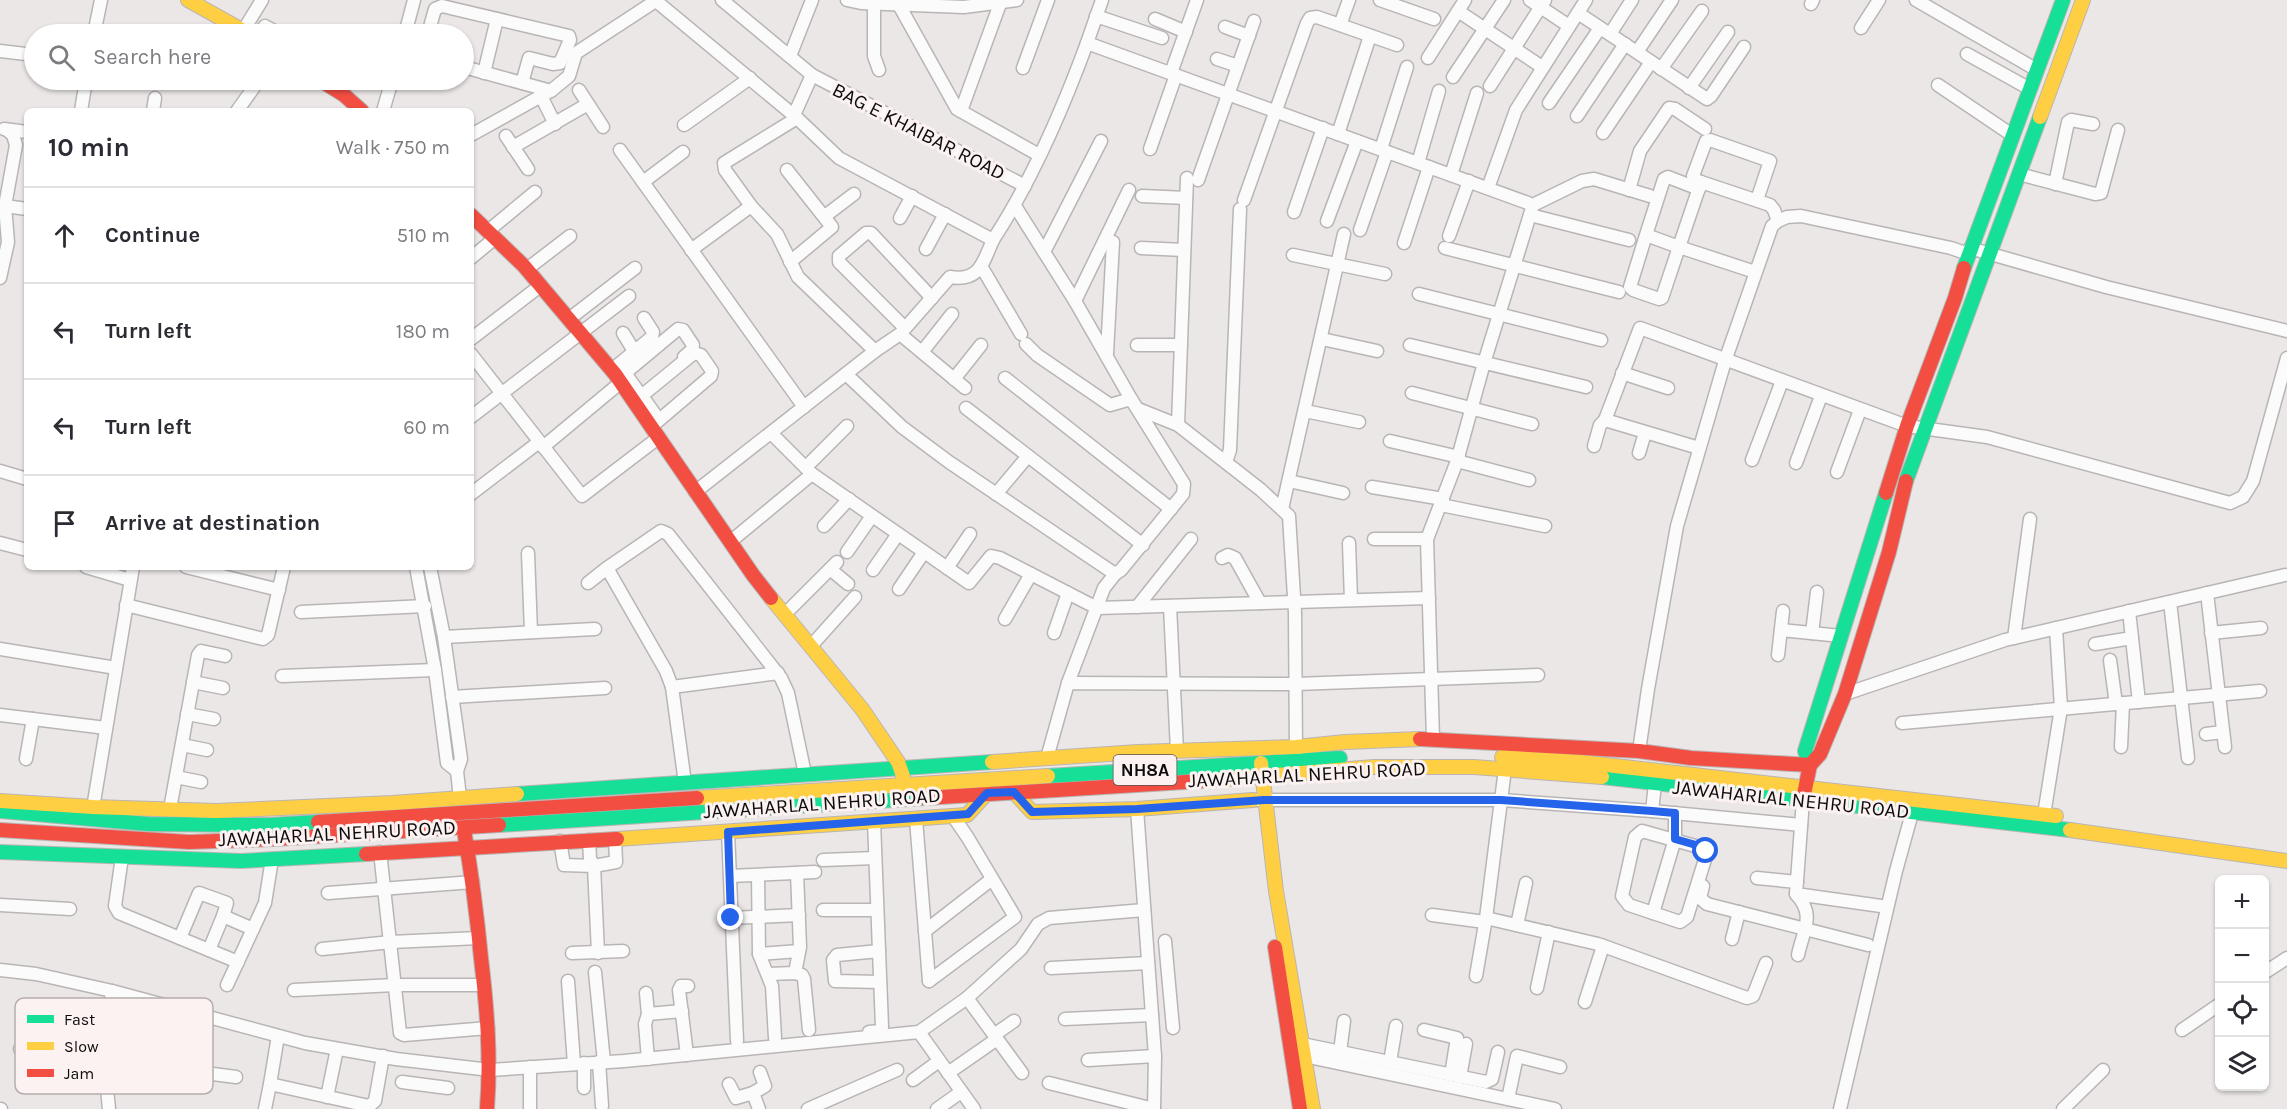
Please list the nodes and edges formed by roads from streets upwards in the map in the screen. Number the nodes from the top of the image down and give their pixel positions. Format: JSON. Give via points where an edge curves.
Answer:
{"nodes":[{"id":1,"x":101,"y":0,"type":"edge"},
{"id":2,"x":188,"y":0,"type":"edge"},
{"id":3,"x":262,"y":0,"type":"edge"},
{"id":4,"x":414,"y":0,"type":"edge"},
{"id":5,"x":657,"y":0,"type":"edge"},
{"id":6,"x":722,"y":0,"type":"edge"},
{"id":7,"x":812,"y":0,"type":"edge"},
{"id":8,"x":847,"y":0,"type":"edge"},
{"id":9,"x":1017,"y":0,"type":"edge"},
{"id":10,"x":1048,"y":0,"type":"edge"},
{"id":11,"x":1101,"y":0,"type":"edge"},
{"id":12,"x":1197,"y":0,"type":"edge"},
{"id":13,"x":1349,"y":0,"type":"edge"},
{"id":14,"x":1380,"y":0,"type":"edge"},
{"id":15,"x":1465,"y":0,"type":"edge"},
{"id":16,"x":1504,"y":0,"type":"edge"},
{"id":17,"x":1586,"y":0,"type":"edge"},
{"id":18,"x":1632,"y":0,"type":"edge"},
{"id":19,"x":1672,"y":0,"type":"edge"},
{"id":20,"x":1879,"y":0,"type":"edge"},
{"id":21,"x":1916,"y":0,"type":"edge"},
{"id":22,"x":2063,"y":0,"type":"edge"},
{"id":23,"x":2083,"y":0,"type":"edge"},
{"id":24,"x":1001,"y":1,"type":"edge"},
{"id":25,"x":898,"y":2,"type":"edge"},
{"id":26,"x":1539,"y":2,"type":"edge"},
{"id":27,"x":874,"y":4,"type":"junction"},
{"id":28,"x":965,"y":4,"type":"edge"},
{"id":29,"x":1702,"y":11,"type":"dead end"},
{"id":30,"x":1458,"y":12,"type":"junction"},
{"id":31,"x":1578,"y":13,"type":"junction"},
{"id":32,"x":1096,"y":16,"type":"junction"},
{"id":33,"x":497,"y":19,"type":"junction"},
{"id":34,"x":1434,"y":19,"type":"dead end"},
{"id":35,"x":1155,"y":20,"type":"dead end"},
{"id":36,"x":1254,"y":21,"type":"dead end"},
{"id":37,"x":96,"y":24,"type":"edge"},
{"id":38,"x":230,"y":24,"type":"edge"},
{"id":39,"x":250,"y":24,"type":"edge"},
{"id":40,"x":408,"y":24,"type":"edge"},
{"id":41,"x":431,"y":24,"type":"edge"},
{"id":42,"x":1340,"y":25,"type":"junction"},
{"id":43,"x":1569,"y":26,"type":"junction"},
{"id":44,"x":1225,"y":27,"type":"dead end"},
{"id":45,"x":1861,"y":28,"type":"dead end"},
{"id":46,"x":1485,"y":29,"type":"junction"},
{"id":47,"x":1605,"y":31,"type":"junction"},
{"id":48,"x":1186,"y":32,"type":"junction"},
{"id":49,"x":1728,"y":32,"type":"dead end"},
{"id":50,"x":1248,"y":36,"type":"junction"},
{"id":51,"x":1370,"y":36,"type":"junction"},
{"id":52,"x":1162,"y":38,"type":"dead end"},
{"id":53,"x":1087,"y":43,"type":"junction"},
{"id":54,"x":1625,"y":44,"type":"junction"},
{"id":55,"x":1397,"y":45,"type":"dead end"},
{"id":56,"x":1744,"y":47,"type":"dead end"},
{"id":57,"x":1514,"y":48,"type":"junction"},
{"id":58,"x":0,"y":51,"type":"edge"},
{"id":59,"x":1637,"y":52,"type":"junction"},
{"id":60,"x":1966,"y":54,"type":"dead end"},
{"id":61,"x":24,"y":55,"type":"edge"},
{"id":62,"x":790,"y":56,"type":"junction"},
{"id":63,"x":1428,"y":58,"type":"dead end"},
{"id":64,"x":1217,"y":59,"type":"dead end"},
{"id":65,"x":1238,"y":66,"type":"junction"},
{"id":66,"x":1656,"y":66,"type":"junction"},
{"id":67,"x":1407,"y":67,"type":"dead end"},
{"id":68,"x":1542,"y":67,"type":"junction"},
{"id":69,"x":1023,"y":68,"type":"dead end"},
{"id":70,"x":474,"y":70,"type":"edge"},
{"id":71,"x":879,"y":70,"type":"dead end"},
{"id":72,"x":2037,"y":70,"type":"junction"},
{"id":73,"x":484,"y":73,"type":"junction"},
{"id":74,"x":1173,"y":74,"type":"junction"},
{"id":75,"x":812,"y":75,"type":"junction"},
{"id":76,"x":1453,"y":77,"type":"dead end"},
{"id":77,"x":750,"y":78,"type":"junction"},
{"id":78,"x":522,"y":83,"type":"junction"},
{"id":79,"x":1490,"y":86,"type":"dead end"},
{"id":80,"x":1938,"y":86,"type":"dead end"},
{"id":81,"x":1689,"y":88,"type":"junction"},
{"id":82,"x":2030,"y":89,"type":"junction"},
{"id":83,"x":84,"y":90,"type":"edge"},
{"id":84,"x":252,"y":90,"type":"edge"},
{"id":85,"x":337,"y":90,"type":"edge"},
{"id":86,"x":389,"y":90,"type":"edge"},
{"id":87,"x":579,"y":90,"type":"dead end"},
{"id":88,"x":1438,"y":91,"type":"dead end"},
{"id":89,"x":340,"y":92,"type":"joint"},
{"id":90,"x":1477,"y":93,"type":"dead end"},
{"id":91,"x":546,"y":94,"type":"junction"},
{"id":92,"x":1229,"y":94,"type":"junction"},
{"id":93,"x":155,"y":98,"type":"dead end"},
{"id":94,"x":1549,"y":103,"type":"dead end"},
{"id":95,"x":588,"y":104,"type":"junction"},
{"id":96,"x":81,"y":108,"type":"edge"},
{"id":97,"x":153,"y":108,"type":"edge"},
{"id":98,"x":239,"y":108,"type":"edge"},
{"id":99,"x":359,"y":108,"type":"edge"},
{"id":100,"x":384,"y":108,"type":"edge"},
{"id":101,"x":962,"y":111,"type":"junction"},
{"id":102,"x":1276,"y":111,"type":"junction"},
{"id":103,"x":796,"y":116,"type":"junction"},
{"id":104,"x":1577,"y":116,"type":"dead end"},
{"id":105,"x":555,"y":124,"type":"junction"},
{"id":106,"x":2093,"y":124,"type":"dead end"},
{"id":107,"x":684,"y":125,"type":"dead end"},
{"id":108,"x":603,"y":127,"type":"dead end"},
{"id":109,"x":1323,"y":128,"type":"junction"},
{"id":110,"x":4,"y":129,"type":"edge"},
{"id":111,"x":1705,"y":129,"type":"dead end"},
{"id":112,"x":2118,"y":130,"type":"dead end"},
{"id":113,"x":24,"y":132,"type":"edge"},
{"id":114,"x":474,"y":133,"type":"edge"},
{"id":115,"x":1604,"y":133,"type":"dead end"},
{"id":116,"x":1338,"y":134,"type":"junction"},
{"id":117,"x":2012,"y":135,"type":"junction"},
{"id":118,"x":1101,"y":141,"type":"dead end"},
{"id":119,"x":1357,"y":141,"type":"junction"},
{"id":120,"x":1150,"y":149,"type":"dead end"},
{"id":121,"x":620,"y":150,"type":"dead end"},
{"id":122,"x":1384,"y":150,"type":"junction"},
{"id":123,"x":683,"y":152,"type":"dead end"},
{"id":124,"x":1039,"y":155,"type":"junction"},
{"id":125,"x":1423,"y":165,"type":"junction"},
{"id":126,"x":528,"y":170,"type":"dead end"},
{"id":127,"x":787,"y":170,"type":"dead end"},
{"id":128,"x":2019,"y":174,"type":"junction"},
{"id":129,"x":1451,"y":175,"type":"junction"},
{"id":130,"x":643,"y":182,"type":"junction"},
{"id":131,"x":1469,"y":182,"type":"junction"},
{"id":132,"x":2055,"y":184,"type":"junction"},
{"id":133,"x":1700,"y":185,"type":"junction"},
{"id":134,"x":1025,"y":186,"type":"junction"},
{"id":135,"x":1488,"y":188,"type":"junction"},
{"id":136,"x":1129,"y":190,"type":"dead end"},
{"id":137,"x":1629,"y":190,"type":"junction"},
{"id":138,"x":535,"y":192,"type":"dead end"},
{"id":139,"x":854,"y":194,"type":"dead end"},
{"id":140,"x":912,"y":196,"type":"junction"},
{"id":141,"x":1142,"y":196,"type":"dead end"},
{"id":142,"x":1650,"y":196,"type":"dead end"},
{"id":143,"x":1186,"y":198,"type":"junction"},
{"id":144,"x":1757,"y":200,"type":"junction"},
{"id":145,"x":5,"y":206,"type":"junction"},
{"id":146,"x":751,"y":206,"type":"junction"},
{"id":147,"x":1015,"y":206,"type":"junction"},
{"id":148,"x":24,"y":209,"type":"edge"},
{"id":149,"x":1529,"y":209,"type":"junction"},
{"id":150,"x":1294,"y":212,"type":"dead end"},
{"id":151,"x":945,"y":214,"type":"junction"},
{"id":152,"x":825,"y":216,"type":"junction"},
{"id":153,"x":474,"y":218,"type":"edge"},
{"id":154,"x":900,"y":218,"type":"dead end"},
{"id":155,"x":1778,"y":220,"type":"junction"},
{"id":156,"x":1327,"y":221,"type":"dead end"},
{"id":157,"x":1360,"y":230,"type":"dead end"},
{"id":158,"x":1344,"y":234,"type":"dead end"},
{"id":159,"x":491,"y":235,"type":"junction"},
{"id":160,"x":1646,"y":235,"type":"junction"},
{"id":161,"x":570,"y":236,"type":"dead end"},
{"id":162,"x":993,"y":240,"type":"junction"},
{"id":163,"x":1629,"y":240,"type":"dead end"},
{"id":164,"x":1113,"y":242,"type":"dead end"},
{"id":165,"x":1404,"y":243,"type":"dead end"},
{"id":166,"x":1679,"y":247,"type":"junction"},
{"id":167,"x":1141,"y":248,"type":"dead end"},
{"id":168,"x":926,"y":249,"type":"dead end"},
{"id":169,"x":691,"y":250,"type":"junction"},
{"id":170,"x":1184,"y":250,"type":"junction"},
{"id":171,"x":1969,"y":251,"type":"junction"},
{"id":172,"x":1044,"y":252,"type":"junction"},
{"id":173,"x":1990,"y":254,"type":"junction"},
{"id":174,"x":474,"y":255,"type":"edge"},
{"id":175,"x":1293,"y":255,"type":"dead end"},
{"id":176,"x":790,"y":262,"type":"junction"},
{"id":177,"x":1337,"y":264,"type":"junction"},
{"id":178,"x":1514,"y":265,"type":"junction"},
{"id":179,"x":981,"y":266,"type":"junction"},
{"id":180,"x":635,"y":268,"type":"dead end"},
{"id":181,"x":527,"y":269,"type":"junction"},
{"id":182,"x":1755,"y":272,"type":"junction"},
{"id":183,"x":1385,"y":274,"type":"dead end"},
{"id":184,"x":0,"y":278,"type":"edge"},
{"id":185,"x":540,"y":286,"type":"junction"},
{"id":186,"x":1619,"y":292,"type":"dead end"},
{"id":187,"x":1419,"y":294,"type":"dead end"},
{"id":188,"x":629,"y":296,"type":"dead end"},
{"id":189,"x":932,"y":298,"type":"junction"},
{"id":190,"x":1076,"y":301,"type":"junction"},
{"id":191,"x":1500,"y":313,"type":"junction"},
{"id":192,"x":952,"y":314,"type":"dead end"},
{"id":193,"x":644,"y":318,"type":"dead end"},
{"id":194,"x":568,"y":319,"type":"junction"},
{"id":195,"x":902,"y":331,"type":"junction"},
{"id":196,"x":2287,"y":331,"type":"edge"},
{"id":197,"x":580,"y":333,"type":"junction"},
{"id":198,"x":623,"y":333,"type":"dead end"},
{"id":199,"x":474,"y":337,"type":"edge"},
{"id":200,"x":1322,"y":339,"type":"junction"},
{"id":201,"x":1601,"y":340,"type":"dead end"},
{"id":202,"x":981,"y":345,"type":"dead end"},
{"id":203,"x":1137,"y":345,"type":"dead end"},
{"id":204,"x":1181,"y":345,"type":"junction"},
{"id":205,"x":1410,"y":345,"type":"dead end"},
{"id":206,"x":634,"y":351,"type":"junction"},
{"id":207,"x":876,"y":351,"type":"junction"},
{"id":208,"x":1377,"y":351,"type":"dead end"},
{"id":209,"x":922,"y":352,"type":"junction"},
{"id":210,"x":1107,"y":354,"type":"junction"},
{"id":211,"x":474,"y":358,"type":"edge"},
{"id":212,"x":2287,"y":358,"type":"edge"},
{"id":213,"x":1725,"y":361,"type":"junction"},
{"id":214,"x":1484,"y":363,"type":"junction"},
{"id":215,"x":1622,"y":373,"type":"junction"},
{"id":216,"x":846,"y":374,"type":"junction"},
{"id":217,"x":619,"y":376,"type":"junction"},
{"id":218,"x":1005,"y":378,"type":"dead end"},
{"id":219,"x":954,"y":379,"type":"junction"},
{"id":220,"x":1782,"y":381,"type":"junction"},
{"id":221,"x":1586,"y":387,"type":"dead end"},
{"id":222,"x":965,"y":388,"type":"dead end"},
{"id":223,"x":1668,"y":388,"type":"dead end"},
{"id":224,"x":1412,"y":393,"type":"dead end"},
{"id":225,"x":502,"y":394,"type":"junction"},
{"id":226,"x":1821,"y":396,"type":"junction"},
{"id":227,"x":637,"y":398,"type":"junction"},
{"id":228,"x":1135,"y":404,"type":"junction"},
{"id":229,"x":804,"y":407,"type":"junction"},
{"id":230,"x":966,"y":408,"type":"dead end"},
{"id":231,"x":1472,"y":408,"type":"junction"},
{"id":232,"x":1305,"y":411,"type":"junction"},
{"id":233,"x":1860,"y":411,"type":"junction"},
{"id":234,"x":474,"y":415,"type":"edge"},
{"id":235,"x":1605,"y":420,"type":"junction"},
{"id":236,"x":1359,"y":423,"type":"dead end"},
{"id":237,"x":1532,"y":424,"type":"dead end"},
{"id":238,"x":1178,"y":425,"type":"junction"},
{"id":239,"x":848,"y":426,"type":"dead end"},
{"id":240,"x":1907,"y":426,"type":"junction"},
{"id":241,"x":656,"y":428,"type":"junction"},
{"id":242,"x":1924,"y":428,"type":"junction"},
{"id":243,"x":771,"y":433,"type":"junction"},
{"id":244,"x":1645,"y":433,"type":"junction"},
{"id":245,"x":1390,"y":441,"type":"dead end"},
{"id":246,"x":541,"y":444,"type":"junction"},
{"id":247,"x":1594,"y":446,"type":"dead end"},
{"id":248,"x":1699,"y":448,"type":"junction"},
{"id":249,"x":1639,"y":453,"type":"dead end"},
{"id":250,"x":1028,"y":456,"type":"junction"},
{"id":251,"x":1458,"y":459,"type":"junction"},
{"id":252,"x":1752,"y":460,"type":"dead end"},
{"id":253,"x":1226,"y":462,"type":"junction"},
{"id":254,"x":1796,"y":464,"type":"dead end"},
{"id":255,"x":0,"y":471,"type":"edge"},
{"id":256,"x":809,"y":471,"type":"junction"},
{"id":257,"x":1837,"y":472,"type":"dead end"},
{"id":258,"x":24,"y":478,"type":"edge"},
{"id":259,"x":1529,"y":480,"type":"dead end"},
{"id":260,"x":1288,"y":481,"type":"junction"},
{"id":261,"x":1371,"y":488,"type":"dead end"},
{"id":262,"x":474,"y":492,"type":"edge"},
{"id":263,"x":695,"y":492,"type":"junction"},
{"id":264,"x":1343,"y":493,"type":"dead end"},
{"id":265,"x":996,"y":494,"type":"junction"},
{"id":266,"x":849,"y":499,"type":"junction"},
{"id":267,"x":1442,"y":502,"type":"junction"},
{"id":268,"x":1171,"y":509,"type":"junction"},
{"id":269,"x":1282,"y":509,"type":"junction"},
{"id":270,"x":872,"y":516,"type":"junction"},
{"id":271,"x":2030,"y":519,"type":"dead end"},
{"id":272,"x":824,"y":526,"type":"dead end"},
{"id":273,"x":1545,"y":526,"type":"dead end"},
{"id":274,"x":898,"y":534,"type":"junction"},
{"id":275,"x":970,"y":534,"type":"dead end"},
{"id":276,"x":1191,"y":539,"type":"dead end"},
{"id":277,"x":1374,"y":539,"type":"dead end"},
{"id":278,"x":1427,"y":539,"type":"junction"},
{"id":279,"x":730,"y":542,"type":"junction"},
{"id":280,"x":0,"y":543,"type":"edge"},
{"id":281,"x":1349,"y":543,"type":"dead end"},
{"id":282,"x":1143,"y":544,"type":"junction"},
{"id":283,"x":24,"y":549,"type":"edge"},
{"id":284,"x":847,"y":552,"type":"dead end"},
{"id":285,"x":924,"y":552,"type":"junction"},
{"id":286,"x":528,"y":554,"type":"dead end"},
{"id":287,"x":1222,"y":558,"type":"dead end"},
{"id":288,"x":608,"y":568,"type":"junction"},
{"id":289,"x":947,"y":568,"type":"junction"},
{"id":290,"x":108,"y":570,"type":"edge"},
{"id":291,"x":198,"y":570,"type":"edge"},
{"id":292,"x":283,"y":570,"type":"edge"},
{"id":293,"x":417,"y":570,"type":"edge"},
{"id":294,"x":431,"y":570,"type":"edge"},
{"id":295,"x":873,"y":570,"type":"dead end"},
{"id":296,"x":131,"y":573,"type":"edge"},
{"id":297,"x":1031,"y":574,"type":"junction"},
{"id":298,"x":1115,"y":574,"type":"junction"},
{"id":299,"x":2285,"y":575,"type":"dead end"},
{"id":300,"x":588,"y":583,"type":"dead end"},
{"id":301,"x":848,"y":584,"type":"dead end"},
{"id":302,"x":898,"y":589,"type":"dead end"},
{"id":303,"x":279,"y":590,"type":"junction"},
{"id":304,"x":1817,"y":592,"type":"dead end"},
{"id":305,"x":1068,"y":593,"type":"junction"},
{"id":306,"x":2207,"y":593,"type":"junction"},
{"id":307,"x":855,"y":597,"type":"dead end"},
{"id":308,"x":1429,"y":598,"type":"junction"},
{"id":309,"x":1351,"y":600,"type":"junction"},
{"id":310,"x":1294,"y":602,"type":"junction"},
{"id":311,"x":2170,"y":602,"type":"junction"},
{"id":312,"x":1260,"y":603,"type":"junction"},
{"id":313,"x":126,"y":604,"type":"junction"},
{"id":314,"x":424,"y":606,"type":"junction"},
{"id":315,"x":1170,"y":606,"type":"junction"},
{"id":316,"x":1137,"y":607,"type":"junction"},
{"id":317,"x":1097,"y":608,"type":"junction"},
{"id":318,"x":1783,"y":611,"type":"dead end"},
{"id":319,"x":2130,"y":611,"type":"junction"},
{"id":320,"x":301,"y":612,"type":"dead end"},
{"id":321,"x":785,"y":614,"type":"junction"},
{"id":322,"x":1005,"y":619,"type":"dead end"},
{"id":323,"x":595,"y":628,"type":"dead end"},
{"id":324,"x":2056,"y":628,"type":"junction"},
{"id":325,"x":2260,"y":628,"type":"dead end"},
{"id":326,"x":1781,"y":630,"type":"junction"},
{"id":327,"x":531,"y":632,"type":"junction"},
{"id":328,"x":1054,"y":633,"type":"dead end"},
{"id":329,"x":1812,"y":633,"type":"junction"},
{"id":330,"x":2211,"y":633,"type":"junction"},
{"id":331,"x":1841,"y":636,"type":"junction"},
{"id":332,"x":444,"y":637,"type":"junction"},
{"id":333,"x":2014,"y":638,"type":"junction"},
{"id":334,"x":2132,"y":638,"type":"junction"},
{"id":335,"x":2095,"y":644,"type":"dead end"},
{"id":336,"x":811,"y":646,"type":"junction"},
{"id":337,"x":0,"y":650,"type":"edge"},
{"id":338,"x":1779,"y":655,"type":"dead end"},
{"id":339,"x":225,"y":656,"type":"dead end"},
{"id":340,"x":2110,"y":660,"type":"dead end"},
{"id":341,"x":116,"y":668,"type":"junction"},
{"id":342,"x":435,"y":670,"type":"junction"},
{"id":343,"x":778,"y":673,"type":"junction"},
{"id":344,"x":1538,"y":675,"type":"dead end"},
{"id":345,"x":282,"y":676,"type":"dead end"},
{"id":346,"x":1431,"y":678,"type":"junction"},
{"id":347,"x":193,"y":682,"type":"junction"},
{"id":348,"x":1068,"y":683,"type":"junction"},
{"id":349,"x":1173,"y":684,"type":"junction"},
{"id":350,"x":1296,"y":684,"type":"junction"},
{"id":351,"x":672,"y":687,"type":"junction"},
{"id":352,"x":223,"y":688,"type":"dead end"},
{"id":353,"x":604,"y":688,"type":"dead end"},
{"id":354,"x":2260,"y":691,"type":"dead end"},
{"id":355,"x":1845,"y":694,"type":"junction"},
{"id":356,"x":2217,"y":695,"type":"junction"},
{"id":357,"x":452,"y":697,"type":"junction"},
{"id":358,"x":2182,"y":698,"type":"junction"},
{"id":359,"x":2139,"y":702,"type":"junction"},
{"id":360,"x":2120,"y":703,"type":"junction"},
{"id":361,"x":2061,"y":708,"type":"junction"},
{"id":362,"x":187,"y":714,"type":"junction"},
{"id":363,"x":0,"y":715,"type":"edge"},
{"id":364,"x":33,"y":719,"type":"junction"},
{"id":365,"x":214,"y":719,"type":"dead end"},
{"id":366,"x":1902,"y":723,"type":"dead end"},
{"id":367,"x":106,"y":728,"type":"junction"},
{"id":368,"x":2223,"y":732,"type":"junction"},
{"id":369,"x":2206,"y":734,"type":"dead end"},
{"id":370,"x":1433,"y":739,"type":"junction"},
{"id":371,"x":182,"y":745,"type":"junction"},
{"id":372,"x":2121,"y":747,"type":"dead end"},
{"id":373,"x":2225,"y":747,"type":"dead end"},
{"id":374,"x":1254,"y":748,"type":"junction"},
{"id":375,"x":207,"y":750,"type":"dead end"},
{"id":376,"x":1177,"y":751,"type":"junction"},
{"id":377,"x":1640,"y":751,"type":"junction"},
{"id":378,"x":1296,"y":754,"type":"junction"},
{"id":379,"x":1047,"y":758,"type":"junction"},
{"id":380,"x":2188,"y":758,"type":"dead end"},
{"id":381,"x":26,"y":759,"type":"dead end"},
{"id":382,"x":1810,"y":765,"type":"junction"},
{"id":383,"x":901,"y":769,"type":"junction"},
{"id":384,"x":1505,"y":769,"type":"junction"},
{"id":385,"x":1255,"y":770,"type":"junction"},
{"id":386,"x":457,"y":771,"type":"junction"},
{"id":387,"x":805,"y":774,"type":"junction"},
{"id":388,"x":176,"y":777,"type":"junction"},
{"id":389,"x":201,"y":782,"type":"dead end"},
{"id":390,"x":685,"y":783,"type":"junction"},
{"id":391,"x":1655,"y":784,"type":"junction"},
{"id":392,"x":907,"y":785,"type":"junction"},
{"id":393,"x":1014,"y":792,"type":"junction"},
{"id":394,"x":987,"y":793,"type":"junction"},
{"id":395,"x":1803,"y":794,"type":"junction"},
{"id":396,"x":460,"y":798,"type":"junction"},
{"id":397,"x":1259,"y":800,"type":"junction"},
{"id":398,"x":1501,"y":800,"type":"junction"},
{"id":399,"x":0,"y":801,"type":"edge"},
{"id":400,"x":170,"y":809,"type":"junction"},
{"id":401,"x":1137,"y":809,"type":"junction"},
{"id":402,"x":0,"y":811,"type":"edge"},
{"id":403,"x":1652,"y":811,"type":"junction"},
{"id":404,"x":92,"y":813,"type":"junction"},
{"id":405,"x":1675,"y":813,"type":"junction"},
{"id":406,"x":1912,"y":813,"type":"junction"},
{"id":407,"x":2044,"y":815,"type":"junction"},
{"id":408,"x":953,"y":816,"type":"junction"},
{"id":409,"x":463,"y":819,"type":"junction"},
{"id":410,"x":916,"y":819,"type":"junction"},
{"id":411,"x":874,"y":822,"type":"junction"},
{"id":412,"x":1801,"y":825,"type":"junction"},
{"id":413,"x":0,"y":830,"type":"edge"},
{"id":414,"x":728,"y":832,"type":"junction"},
{"id":415,"x":615,"y":839,"type":"junction"},
{"id":416,"x":1675,"y":839,"type":"junction"},
{"id":417,"x":589,"y":840,"type":"junction"},
{"id":418,"x":560,"y":842,"type":"junction"},
{"id":419,"x":466,"y":847,"type":"junction"},
{"id":420,"x":2287,"y":849,"type":"edge"},
{"id":421,"x":0,"y":852,"type":"edge"},
{"id":422,"x":380,"y":852,"type":"junction"},
{"id":423,"x":122,"y":857,"type":"junction"},
{"id":424,"x":876,"y":858,"type":"junction"},
{"id":425,"x":273,"y":859,"type":"junction"},
{"id":426,"x":823,"y":860,"type":"dead end"},
{"id":427,"x":2287,"y":861,"type":"edge"},
{"id":428,"x":594,"y":866,"type":"junction"},
{"id":429,"x":1707,"y":871,"type":"dead end"},
{"id":430,"x":815,"y":872,"type":"dead end"},
{"id":431,"x":797,"y":873,"type":"junction"},
{"id":432,"x":758,"y":875,"type":"junction"},
{"id":433,"x":730,"y":876,"type":"junction"},
{"id":434,"x":1758,"y":878,"type":"dead end"},
{"id":435,"x":992,"y":879,"type":"junction"},
{"id":436,"x":473,"y":882,"type":"junction"},
{"id":437,"x":1526,"y":883,"type":"dead end"},
{"id":438,"x":385,"y":888,"type":"junction"},
{"id":439,"x":1797,"y":888,"type":"junction"},
{"id":440,"x":328,"y":893,"type":"dead end"},
{"id":441,"x":0,"y":905,"type":"edge"},
{"id":442,"x":1881,"y":906,"type":"dead end"},
{"id":443,"x":70,"y":909,"type":"dead end"},
{"id":444,"x":878,"y":909,"type":"junction"},
{"id":445,"x":823,"y":910,"type":"dead end"},
{"id":446,"x":1144,"y":910,"type":"junction"},
{"id":447,"x":1739,"y":912,"type":"junction"},
{"id":448,"x":1653,"y":913,"type":"junction"},
{"id":449,"x":799,"y":915,"type":"junction"},
{"id":450,"x":1432,"y":915,"type":"dead end"},
{"id":451,"x":223,"y":916,"type":"junction"},
{"id":452,"x":758,"y":917,"type":"junction"},
{"id":453,"x":731,"y":918,"type":"junction"},
{"id":454,"x":1486,"y":920,"type":"junction"},
{"id":455,"x":1517,"y":925,"type":"junction"},
{"id":456,"x":253,"y":929,"type":"junction"},
{"id":457,"x":1804,"y":929,"type":"junction"},
{"id":458,"x":925,"y":931,"type":"junction"},
{"id":459,"x":1549,"y":932,"type":"junction"},
{"id":460,"x":180,"y":938,"type":"junction"},
{"id":461,"x":479,"y":938,"type":"junction"},
{"id":462,"x":1732,"y":939,"type":"dead end"},
{"id":463,"x":1165,"y":941,"type":"dead end"},
{"id":464,"x":391,"y":942,"type":"junction"},
{"id":465,"x":1603,"y":945,"type":"junction"},
{"id":466,"x":1868,"y":945,"type":"dead end"},
{"id":467,"x":321,"y":949,"type":"dead end"},
{"id":468,"x":209,"y":950,"type":"junction"},
{"id":469,"x":623,"y":951,"type":"dead end"},
{"id":470,"x":799,"y":951,"type":"junction"},
{"id":471,"x":879,"y":951,"type":"junction"},
{"id":472,"x":573,"y":953,"type":"dead end"},
{"id":473,"x":598,"y":953,"type":"junction"},
{"id":474,"x":759,"y":954,"type":"junction"},
{"id":475,"x":1798,"y":955,"type":"dead end"},
{"id":476,"x":2287,"y":958,"type":"edge"},
{"id":477,"x":238,"y":962,"type":"junction"},
{"id":478,"x":1148,"y":963,"type":"junction"},
{"id":479,"x":1766,"y":963,"type":"dead end"},
{"id":480,"x":1051,"y":968,"type":"dead end"},
{"id":481,"x":0,"y":970,"type":"edge"},
{"id":482,"x":2269,"y":970,"type":"edge"},
{"id":483,"x":595,"y":972,"type":"dead end"},
{"id":484,"x":795,"y":973,"type":"junction"},
{"id":485,"x":768,"y":974,"type":"junction"},
{"id":486,"x":1476,"y":976,"type":"dead end"},
{"id":487,"x":1169,"y":979,"type":"junction"},
{"id":488,"x":1149,"y":980,"type":"junction"},
{"id":489,"x":567,"y":981,"type":"dead end"},
{"id":490,"x":880,"y":982,"type":"junction"},
{"id":491,"x":227,"y":985,"type":"dead end"},
{"id":492,"x":395,"y":985,"type":"junction"},
{"id":493,"x":484,"y":985,"type":"junction"},
{"id":494,"x":688,"y":986,"type":"dead end"},
{"id":495,"x":1537,"y":988,"type":"dead end"},
{"id":496,"x":294,"y":990,"type":"dead end"},
{"id":497,"x":112,"y":991,"type":"junction"},
{"id":498,"x":646,"y":993,"type":"dead end"},
{"id":499,"x":111,"y":998,"type":"edge"},
{"id":500,"x":138,"y":998,"type":"edge"},
{"id":501,"x":967,"y":998,"type":"junction"},
{"id":502,"x":1585,"y":1002,"type":"dead end"},
{"id":503,"x":2215,"y":1007,"type":"edge"},
{"id":504,"x":682,"y":1011,"type":"junction"},
{"id":505,"x":648,"y":1014,"type":"junction"},
{"id":506,"x":1152,"y":1015,"type":"junction"},
{"id":507,"x":213,"y":1018,"type":"edge"},
{"id":508,"x":1065,"y":1019,"type":"dead end"},
{"id":509,"x":1014,"y":1021,"type":"dead end"},
{"id":510,"x":1344,"y":1021,"type":"dead end"},
{"id":511,"x":1396,"y":1026,"type":"dead end"},
{"id":512,"x":488,"y":1028,"type":"junction"},
{"id":513,"x":1173,"y":1028,"type":"dead end"},
{"id":514,"x":809,"y":1030,"type":"dead end"},
{"id":515,"x":1424,"y":1030,"type":"dead end"},
{"id":516,"x":2182,"y":1030,"type":"dead end"},
{"id":517,"x":919,"y":1032,"type":"junction"},
{"id":518,"x":836,"y":1033,"type":"dead end"},
{"id":519,"x":278,"y":1036,"type":"junction"},
{"id":520,"x":995,"y":1037,"type":"junction"},
{"id":521,"x":775,"y":1038,"type":"dead end"},
{"id":522,"x":737,"y":1041,"type":"dead end"},
{"id":523,"x":1449,"y":1042,"type":"dead end"},
{"id":524,"x":1466,"y":1044,"type":"dead end"},
{"id":525,"x":337,"y":1048,"type":"junction"},
{"id":526,"x":1303,"y":1050,"type":"junction"},
{"id":527,"x":1340,"y":1052,"type":"junction"},
{"id":528,"x":1498,"y":1052,"type":"dead end"},
{"id":529,"x":687,"y":1055,"type":"junction"},
{"id":530,"x":383,"y":1056,"type":"junction"},
{"id":531,"x":1155,"y":1056,"type":"junction"},
{"id":532,"x":648,"y":1059,"type":"junction"},
{"id":533,"x":1088,"y":1060,"type":"dead end"},
{"id":534,"x":939,"y":1061,"type":"junction"},
{"id":535,"x":424,"y":1062,"type":"junction"},
{"id":536,"x":602,"y":1062,"type":"junction"},
{"id":537,"x":1390,"y":1062,"type":"junction"},
{"id":538,"x":579,"y":1063,"type":"junction"},
{"id":539,"x":530,"y":1067,"type":"junction"},
{"id":540,"x":1560,"y":1067,"type":"dead end"},
{"id":541,"x":490,"y":1070,"type":"junction"},
{"id":542,"x":897,"y":1070,"type":"dead end"},
{"id":543,"x":2103,"y":1070,"type":"dead end"},
{"id":544,"x":760,"y":1072,"type":"dead end"},
{"id":545,"x":948,"y":1073,"type":"junction"},
{"id":546,"x":1022,"y":1073,"type":"dead end"},
{"id":547,"x":213,"y":1074,"type":"edge"},
{"id":548,"x":1452,"y":1075,"type":"junction"},
{"id":549,"x":236,"y":1077,"type":"dead end"},
{"id":550,"x":913,"y":1080,"type":"dead end"},
{"id":551,"x":402,"y":1082,"type":"dead end"},
{"id":552,"x":1049,"y":1083,"type":"dead end"},
{"id":553,"x":270,"y":1084,"type":"junction"},
{"id":554,"x":421,"y":1084,"type":"junction"},
{"id":555,"x":729,"y":1084,"type":"dead end"},
{"id":556,"x":448,"y":1088,"type":"dead end"},
{"id":557,"x":584,"y":1088,"type":"dead end"},
{"id":558,"x":961,"y":1092,"type":"junction"},
{"id":559,"x":753,"y":1093,"type":"junction"},
{"id":560,"x":108,"y":1094,"type":"edge"},
{"id":561,"x":1508,"y":1099,"type":"junction"},
{"id":562,"x":328,"y":1102,"type":"edge"},
{"id":563,"x":602,"y":1106,"type":"dead end"},
{"id":564,"x":1533,"y":1107,"type":"edge"},
{"id":565,"x":109,"y":1109,"type":"edge"},
{"id":566,"x":265,"y":1109,"type":"edge"},
{"id":567,"x":487,"y":1109,"type":"edge"},
{"id":568,"x":530,"y":1109,"type":"edge"},
{"id":569,"x":759,"y":1109,"type":"edge"},
{"id":570,"x":808,"y":1109,"type":"edge"},
{"id":571,"x":937,"y":1109,"type":"edge"},
{"id":572,"x":974,"y":1109,"type":"edge"},
{"id":573,"x":1152,"y":1109,"type":"edge"},
{"id":574,"x":1300,"y":1109,"type":"edge"},
{"id":575,"x":1313,"y":1109,"type":"edge"},
{"id":576,"x":1555,"y":1109,"type":"edge"},
{"id":577,"x":1840,"y":1109,"type":"edge"},
{"id":578,"x":2063,"y":1109,"type":"edge"}],
"edges":[{"from":1,"to":37,"type":"street"},
{"from":2,"to":38,"type":"street"},
{"from":3,"to":39,"type":"street"},
{"from":4,"to":40,"type":"street"},
{"from":5,"to":77,"type":"street"},
{"from":5,"to":91,"type":"street","via":[[576,52],[569,76]]},
{"from":6,"to":62,"type":"street","name":"BAG E KHAIBAR ROAD"},
{"from":7,"to":62,"type":"street"},
{"from":8,"to":27,"type":"street"},
{"from":9,"to":24,"type":"street"},
{"from":10,"to":69,"type":"street"},
{"from":11,"to":32,"type":"street"},
{"from":12,"to":48,"type":"street"},
{"from":13,"to":42,"type":"street"},
{"from":14,"to":34,"type":"street"},
{"from":15,"to":30,"type":"street"},
{"from":16,"to":46,"type":"street"},
{"from":17,"to":31,"type":"street"},
{"from":18,"to":47,"type":"street"},
{"from":19,"to":59,"type":"street"},
{"from":20,"to":45,"type":"street"},
{"from":21,"to":72,"type":"street"},
{"from":22,"to":72,"type":"street"},
{"from":23,"to":128,"type":"street"},
{"from":24,"to":28,"type":"street"},
{"from":24,"to":101,"type":"street"},
{"from":25,"to":27,"type":"street"},
{"from":25,"to":28,"type":"street"},
{"from":25,"to":101,"type":"street","via":[[957,109]]},
{"from":26,"to":43,"type":"street"},
{"from":26,"to":57,"type":"street"},
{"from":27,"to":71,"type":"street","via":[[874,56]]},
{"from":29,"to":66,"type":"street"},
{"from":30,"to":46,"type":"street"},
{"from":30,"to":63,"type":"street"},
{"from":31,"to":43,"type":"street"},
{"from":31,"to":47,"type":"street"},
{"from":32,"to":52,"type":"street"},
{"from":32,"to":53,"type":"street"},
{"from":33,"to":41,"type":"street","via":[[438,6]]},
{"from":33,"to":73,"type":"street"},
{"from":33,"to":78,"type":"street","via":[[569,36],[560,63],[529,58]]},
{"from":35,"to":48,"type":"street"},
{"from":36,"to":50,"type":"street"},
{"from":42,"to":51,"type":"street"},
{"from":42,"to":102,"type":"street","via":[[1310,18]]},
{"from":43,"to":68,"type":"street"},
{"from":44,"to":50,"type":"street"},
{"from":46,"to":57,"type":"street"},
{"from":46,"to":76,"type":"street"},
{"from":47,"to":54,"type":"street"},
{"from":47,"to":94,"type":"street"},
{"from":48,"to":74,"type":"street"},
{"from":49,"to":81,"type":"street"},
{"from":50,"to":65,"type":"street"},
{"from":51,"to":55,"type":"street"},
{"from":51,"to":116,"type":"street"},
{"from":53,"to":74,"type":"street"},
{"from":53,"to":124,"type":"street","via":[[1066,101]]},
{"from":54,"to":59,"type":"street"},
{"from":54,"to":104,"type":"street"},
{"from":56,"to":81,"type":"street","via":[[1709,98]]},
{"from":57,"to":68,"type":"street"},
{"from":57,"to":79,"type":"street"},
{"from":58,"to":61,"type":"street"},
{"from":59,"to":66,"type":"street"},
{"from":60,"to":82,"type":"street"},
{"from":62,"to":75,"type":"street","name":"BAG E KHAIBAR ROAD"},
{"from":64,"to":65,"type":"street"},
{"from":65,"to":92,"type":"street"},
{"from":66,"to":81,"type":"street"},
{"from":66,"to":115,"type":"street"},
{"from":67,"to":122,"type":"street"},
{"from":68,"to":135,"type":"street","via":[[1516,110]]},
{"from":70,"to":73,"type":"street"},
{"from":72,"to":82,"type":"street"},
{"from":73,"to":78,"type":"street"},
{"from":74,"to":92,"type":"street"},
{"from":74,"to":120,"type":"street"},
{"from":75,"to":103,"type":"street"},
{"from":75,"to":134,"type":"street","name":"BAG E KHAIBAR ROAD"},
{"from":77,"to":103,"type":"street"},
{"from":77,"to":107,"type":"street"},
{"from":78,"to":91,"type":"street"},
{"from":80,"to":117,"type":"street"},
{"from":82,"to":117,"type":"street"},
{"from":83,"to":96,"type":"street"},
{"from":84,"to":98,"type":"street"},
{"from":85,"to":89,"type":"street"},
{"from":86,"to":100,"type":"street"},
{"from":87,"to":95,"type":"street"},
{"from":88,"to":125,"type":"street"},
{"from":89,"to":99,"type":"street"},
{"from":90,"to":129,"type":"street"},
{"from":91,"to":105,"type":"street"},
{"from":91,"to":114,"type":"street"},
{"from":92,"to":102,"type":"street"},
{"from":92,"to":143,"type":"street"},
{"from":93,"to":97,"type":"street"},
{"from":95,"to":105,"type":"street"},
{"from":95,"to":108,"type":"street"},
{"from":101,"to":124,"type":"street"},
{"from":102,"to":109,"type":"street"},
{"from":102,"to":253,"type":"street","via":[[1242,205],[1230,450]]},
{"from":103,"to":140,"type":"street","via":[[839,158]]},
{"from":103,"to":146,"type":"street","via":[[724,164]]},
{"from":105,"to":126,"type":"street","via":[[510,142]]},
{"from":106,"to":132,"type":"street","via":[[2068,122]]},
{"from":109,"to":116,"type":"street"},
{"from":109,"to":150,"type":"street"},
{"from":110,"to":113,"type":"street"},
{"from":110,"to":145,"type":"street","via":[[13,135],[16,145]]},
{"from":111,"to":137,"type":"street","via":[[1669,108],[1640,151]]},
{"from":112,"to":132,"type":"street","via":[[2101,193]]},
{"from":116,"to":119,"type":"street"},
{"from":117,"to":171,"type":"street"},
{"from":118,"to":172,"type":"street"},
{"from":119,"to":122,"type":"street"},
{"from":119,"to":156,"type":"street"},
{"from":121,"to":130,"type":"street"},
{"from":122,"to":125,"type":"street"},
{"from":122,"to":157,"type":"street"},
{"from":123,"to":130,"type":"street"},
{"from":124,"to":134,"type":"street"},
{"from":125,"to":129,"type":"street"},
{"from":125,"to":165,"type":"street"},
{"from":127,"to":152,"type":"street"},
{"from":128,"to":132,"type":"street"},
{"from":128,"to":173,"type":"street"},
{"from":129,"to":131,"type":"street"},
{"from":130,"to":169,"type":"street"},
{"from":131,"to":135,"type":"street"},
{"from":131,"to":178,"type":"street","via":[[1447,242]]},
{"from":133,"to":144,"type":"street"},
{"from":133,"to":144,"type":"street","via":[[1693,176],[1705,143],[1710,140],[1770,161]]},
{"from":133,"to":160,"type":"street","via":[[1664,179]]},
{"from":133,"to":166,"type":"street"},
{"from":134,"to":147,"type":"street"},
{"from":135,"to":149,"type":"street"},
{"from":136,"to":190,"type":"street"},
{"from":137,"to":142,"type":"street"},
{"from":137,"to":149,"type":"street","via":[[1594,179],[1582,181]]},
{"from":138,"to":159,"type":"street"},
{"from":139,"to":152,"type":"street"},
{"from":140,"to":151,"type":"street"},
{"from":140,"to":154,"type":"street"},
{"from":141,"to":143,"type":"street"},
{"from":143,"to":170,"type":"street"},
{"from":144,"to":155,"type":"street","via":[[1773,207]]},
{"from":145,"to":148,"type":"street"},
{"from":145,"to":184,"type":"street","via":[[9,238]]},
{"from":146,"to":169,"type":"street"},
{"from":146,"to":176,"type":"street","via":[[777,234]]},
{"from":147,"to":162,"type":"street"},
{"from":147,"to":172,"type":"street"},
{"from":149,"to":163,"type":"street"},
{"from":149,"to":178,"type":"street"},
{"from":151,"to":162,"type":"street"},
{"from":151,"to":168,"type":"street"},
{"from":152,"to":176,"type":"street","via":[[832,224],[831,230]]},
{"from":153,"to":159,"type":"street"},
{"from":155,"to":171,"type":"street","via":[[1801,216]]},
{"from":155,"to":182,"type":"street","via":[[1772,226]]},
{"from":158,"to":177,"type":"street"},
{"from":159,"to":174,"type":"street"},
{"from":159,"to":181,"type":"street"},
{"from":160,"to":166,"type":"street"},
{"from":160,"to":166,"type":"street","via":[[1630,287],[1633,290],[1662,297]]},
{"from":161,"to":181,"type":"street"},
{"from":162,"to":179,"type":"street"},
{"from":164,"to":210,"type":"street"},
{"from":166,"to":182,"type":"street"},
{"from":167,"to":170,"type":"street"},
{"from":169,"to":229,"type":"street"},
{"from":170,"to":204,"type":"street"},
{"from":171,"to":173,"type":"street"},
{"from":171,"to":240,"type":"street"},
{"from":172,"to":190,"type":"street"},
{"from":173,"to":196,"type":"street"},
{"from":173,"to":242,"type":"street"},
{"from":175,"to":177,"type":"street"},
{"from":176,"to":207,"type":"street","via":[[798,277]]},
{"from":177,"to":183,"type":"street"},
{"from":177,"to":200,"type":"street"},
{"from":178,"to":186,"type":"street"},
{"from":178,"to":191,"type":"street"},
{"from":179,"to":189,"type":"street","via":[[970,277],[950,277]]},
{"from":179,"to":228,"type":"street","via":[[1037,355],[1110,405]]},
{"from":180,"to":194,"type":"street"},
{"from":181,"to":185,"type":"street"},
{"from":182,"to":213,"type":"street"},
{"from":185,"to":194,"type":"street"},
{"from":185,"to":199,"type":"street"},
{"from":187,"to":191,"type":"street"},
{"from":188,"to":197,"type":"street"},
{"from":189,"to":195,"type":"street"},
{"from":189,"to":195,"type":"street","via":[[871,233],[839,256],[839,262]]},
{"from":190,"to":210,"type":"street"},
{"from":191,"to":201,"type":"street"},
{"from":191,"to":214,"type":"street"},
{"from":192,"to":209,"type":"street"},
{"from":193,"to":206,"type":"street","via":[[653,335]]},
{"from":194,"to":197,"type":"street"},
{"from":195,"to":207,"type":"street"},
{"from":195,"to":209,"type":"street"},
{"from":197,"to":217,"type":"street"},
{"from":197,"to":225,"type":"street"},
{"from":198,"to":206,"type":"street"},
{"from":200,"to":208,"type":"street"},
{"from":200,"to":232,"type":"street"},
{"from":202,"to":219,"type":"street"},
{"from":203,"to":204,"type":"street"},
{"from":204,"to":238,"type":"street"},
{"from":205,"to":214,"type":"street"},
{"from":206,"to":217,"type":"street"},
{"from":207,"to":216,"type":"street"},
{"from":209,"to":219,"type":"street"},
{"from":210,"to":228,"type":"street"},
{"from":211,"to":225,"type":"street"},
{"from":212,"to":242,"type":"street","via":[[2253,481],[2244,497],[2230,503],[1987,437]]},
{"from":213,"to":215,"type":"street","via":[[1641,328]]},
{"from":213,"to":220,"type":"street"},
{"from":213,"to":248,"type":"street"},
{"from":214,"to":221,"type":"street"},
{"from":214,"to":231,"type":"street"},
{"from":215,"to":223,"type":"street"},
{"from":215,"to":235,"type":"street"},
{"from":216,"to":229,"type":"street"},
{"from":216,"to":265,"type":"street","via":[[903,427]]},
{"from":217,"to":227,"type":"street"},
{"from":217,"to":227,"type":"street","via":[[678,329],[683,330],[692,350]]},
{"from":217,"to":246,"type":"street"},
{"from":218,"to":268,"type":"street"},
{"from":219,"to":222,"type":"street"},
{"from":220,"to":226,"type":"street"},
{"from":220,"to":252,"type":"street"},
{"from":224,"to":231,"type":"street"},
{"from":225,"to":234,"type":"street"},
{"from":225,"to":246,"type":"street"},
{"from":226,"to":233,"type":"street"},
{"from":226,"to":254,"type":"street"},
{"from":227,"to":241,"type":"street"},
{"from":227,"to":241,"type":"street","via":[[694,353],[701,355],[712,371]]},
{"from":228,"to":238,"type":"street"},
{"from":228,"to":268,"type":"street","via":[[1184,484],[1183,494]]},
{"from":229,"to":243,"type":"street"},
{"from":230,"to":250,"type":"street"},
{"from":231,"to":237,"type":"street"},
{"from":231,"to":251,"type":"street"},
{"from":232,"to":236,"type":"street"},
{"from":232,"to":260,"type":"street"},
{"from":233,"to":240,"type":"street"},
{"from":233,"to":257,"type":"street"},
{"from":235,"to":244,"type":"street"},
{"from":235,"to":247,"type":"street"},
{"from":238,"to":253,"type":"street"},
{"from":239,"to":256,"type":"street"},
{"from":240,"to":242,"type":"street"},
{"from":240,"to":331,"type":"street"},
{"from":241,"to":246,"type":"street","via":[[582,496]]},
{"from":241,"to":263,"type":"street"},
{"from":242,"to":355,"type":"street","via":[[1903,488],[1890,552]]},
{"from":243,"to":256,"type":"street"},
{"from":243,"to":263,"type":"street"},
{"from":244,"to":248,"type":"street"},
{"from":244,"to":249,"type":"street"},
{"from":245,"to":251,"type":"street"},
{"from":246,"to":262,"type":"street"},
{"from":248,"to":377,"type":"street","via":[[1677,526]]},
{"from":250,"to":265,"type":"street"},
{"from":250,"to":282,"type":"street"},
{"from":251,"to":259,"type":"street"},
{"from":251,"to":267,"type":"street"},
{"from":253,"to":269,"type":"street"},
{"from":255,"to":258,"type":"street"},
{"from":256,"to":266,"type":"street"},
{"from":256,"to":279,"type":"street"},
{"from":260,"to":264,"type":"street"},
{"from":260,"to":269,"type":"street"},
{"from":261,"to":267,"type":"street"},
{"from":263,"to":279,"type":"street"},
{"from":265,"to":298,"type":"street"},
{"from":266,"to":270,"type":"street"},
{"from":266,"to":272,"type":"street"},
{"from":267,"to":273,"type":"street"},
{"from":267,"to":278,"type":"street"},
{"from":268,"to":282,"type":"street"},
{"from":269,"to":310,"type":"street","via":[[1289,516]]},
{"from":270,"to":274,"type":"street"},
{"from":270,"to":284,"type":"street"},
{"from":271,"to":333,"type":"street"},
{"from":274,"to":285,"type":"street"},
{"from":274,"to":295,"type":"street"},
{"from":275,"to":289,"type":"street"},
{"from":276,"to":316,"type":"street"},
{"from":277,"to":278,"type":"street"},
{"from":278,"to":308,"type":"street"},
{"from":279,"to":321,"type":"street"},
{"from":280,"to":283,"type":"street"},
{"from":281,"to":309,"type":"street"},
{"from":282,"to":298,"type":"street"},
{"from":285,"to":289,"type":"street"},
{"from":285,"to":302,"type":"street"},
{"from":286,"to":327,"type":"street"},
{"from":287,"to":312,"type":"street","via":[[1234,558]]},
{"from":288,"to":300,"type":"street"},
{"from":288,"to":343,"type":"street","via":[[664,531]]},
{"from":288,"to":351,"type":"street"},
{"from":289,"to":297,"type":"street","via":[[969,583],[988,558],[996,556]]},
{"from":290,"to":296,"type":"street"},
{"from":291,"to":303,"type":"street"},
{"from":292,"to":303,"type":"street"},
{"from":293,"to":314,"type":"street"},
{"from":294,"to":332,"type":"street"},
{"from":296,"to":313,"type":"street"},
{"from":297,"to":305,"type":"street"},
{"from":297,"to":322,"type":"street"},
{"from":298,"to":317,"type":"street","via":[[1104,588]]},
{"from":299,"to":306,"type":"street"},
{"from":301,"to":321,"type":"street","via":[[833,565]]},
{"from":303,"to":313,"type":"street","via":[[263,639]]},
{"from":304,"to":329,"type":"street"},
{"from":305,"to":317,"type":"street"},
{"from":305,"to":328,"type":"street"},
{"from":306,"to":311,"type":"street"},
{"from":306,"to":330,"type":"street"},
{"from":307,"to":336,"type":"street"},
{"from":308,"to":309,"type":"street"},
{"from":308,"to":346,"type":"street"},
{"from":309,"to":310,"type":"street"},
{"from":310,"to":312,"type":"street"},
{"from":310,"to":350,"type":"street"},
{"from":311,"to":319,"type":"street"},
{"from":311,"to":358,"type":"street"},
{"from":312,"to":315,"type":"street"},
{"from":313,"to":341,"type":"street"},
{"from":314,"to":320,"type":"street"},
{"from":314,"to":342,"type":"street"},
{"from":315,"to":316,"type":"street"},
{"from":315,"to":349,"type":"street"},
{"from":316,"to":317,"type":"street"},
{"from":317,"to":348,"type":"street"},
{"from":318,"to":326,"type":"street"},
{"from":319,"to":324,"type":"street"},
{"from":319,"to":334,"type":"street"},
{"from":321,"to":336,"type":"street"},
{"from":323,"to":327,"type":"street"},
{"from":324,"to":333,"type":"street"},
{"from":324,"to":361,"type":"street"},
{"from":325,"to":330,"type":"street"},
{"from":326,"to":329,"type":"street"},
{"from":326,"to":338,"type":"street"},
{"from":327,"to":332,"type":"street"},
{"from":329,"to":331,"type":"street"},
{"from":330,"to":356,"type":"street"},
{"from":331,"to":382,"type":"street","via":[[1805,751]]},
{"from":332,"to":357,"type":"street"},
{"from":333,"to":355,"type":"street"},
{"from":334,"to":335,"type":"street"},
{"from":334,"to":359,"type":"street"},
{"from":336,"to":383,"type":"street","via":[[862,709]]},
{"from":337,"to":341,"type":"street"},
{"from":339,"to":347,"type":"street","via":[[199,652]]},
{"from":340,"to":360,"type":"street"},
{"from":341,"to":367,"type":"street"},
{"from":342,"to":345,"type":"street"},
{"from":342,"to":386,"type":"street","via":[[447,763]]},
{"from":343,"to":351,"type":"street"},
{"from":343,"to":387,"type":"street","via":[[788,693]]},
{"from":344,"to":346,"type":"street"},
{"from":346,"to":350,"type":"street"},
{"from":346,"to":370,"type":"street"},
{"from":347,"to":352,"type":"street"},
{"from":347,"to":362,"type":"street"},
{"from":348,"to":349,"type":"street"},
{"from":348,"to":379,"type":"street"},
{"from":349,"to":350,"type":"street"},
{"from":349,"to":376,"type":"street"},
{"from":350,"to":378,"type":"street"},
{"from":351,"to":390,"type":"street"},
{"from":353,"to":357,"type":"street"},
{"from":354,"to":356,"type":"street"},
{"from":355,"to":382,"type":"street","via":[[1820,754]]},
{"from":356,"to":358,"type":"street"},
{"from":356,"to":368,"type":"street"},
{"from":357,"to":386,"type":"street","via":[[461,759]]},
{"from":358,"to":359,"type":"street"},
{"from":358,"to":380,"type":"street"},
{"from":359,"to":360,"type":"street"},
{"from":360,"to":361,"type":"street"},
{"from":360,"to":372,"type":"street"},
{"from":361,"to":366,"type":"street"},
{"from":361,"to":407,"type":"street"},
{"from":362,"to":365,"type":"street"},
{"from":362,"to":371,"type":"street"},
{"from":363,"to":364,"type":"street"},
{"from":364,"to":367,"type":"street"},
{"from":364,"to":381,"type":"street"},
{"from":367,"to":404,"type":"street"},
{"from":368,"to":369,"type":"street"},
{"from":368,"to":373,"type":"street"},
{"from":370,"to":377,"type":"street"},
{"from":370,"to":378,"type":"street","via":[[1345,742]]},
{"from":371,"to":375,"type":"street"},
{"from":371,"to":388,"type":"street"},
{"from":374,"to":376,"type":"street"},
{"from":374,"to":378,"type":"street"},
{"from":374,"to":385,"type":"street"},
{"from":376,"to":379,"type":"street"},
{"from":377,"to":382,"type":"street"},
{"from":378,"to":385,"type":"street","name":"JAWAHARLAL NEHRU ROAD","number":"NH8A"},
{"from":378,"to":395,"type":"street","name":"JAWAHARLAL NEHRU ROAD","number":"NH8A","via":[[1470,754],[1580,762]]},
{"from":379,"to":383,"type":"street"},
{"from":382,"to":395,"type":"street"},
{"from":383,"to":387,"type":"street"},
{"from":383,"to":392,"type":"street"},
{"from":384,"to":385,"type":"street","name":"JAWAHARLAL NEHRU ROAD","number":"NH8A"},
{"from":384,"to":391,"type":"street","name":"JAWAHARLAL NEHRU ROAD","number":"NH8A"},
{"from":384,"to":398,"type":"street"},
{"from":385,"to":392,"type":"street","name":"JAWAHARLAL NEHRU ROAD","number":"NH8A"},
{"from":385,"to":393,"type":"street","name":"JAWAHARLAL NEHRU ROAD","number":"NH8A"},
{"from":385,"to":397,"type":"street"},
{"from":386,"to":396,"type":"street"},
{"from":387,"to":390,"type":"street"},
{"from":388,"to":389,"type":"street"},
{"from":388,"to":400,"type":"street"},
{"from":390,"to":396,"type":"street"},
{"from":391,"to":395,"type":"street","name":"JAWAHARLAL NEHRU ROAD","number":"NH8A"},
{"from":391,"to":403,"type":"street"},
{"from":392,"to":409,"type":"street","name":"JAWAHARLAL NEHRU ROAD","number":"NH8A"},
{"from":393,"to":394,"type":"street","name":"JAWAHARLAL NEHRU ROAD","number":"NH8A"},
{"from":393,"to":401,"type":"street","via":[[1032,812]]},
{"from":394,"to":408,"type":"street","via":[[968,814]]},
{"from":394,"to":409,"type":"street","name":"JAWAHARLAL NEHRU ROAD","number":"NH8A"},
{"from":395,"to":406,"type":"street","name":"JAWAHARLAL NEHRU ROAD","number":"NH8A"},
{"from":395,"to":407,"type":"street","name":"JAWAHARLAL NEHRU ROAD","number":"NH8A"},
{"from":395,"to":412,"type":"street"},
{"from":396,"to":400,"type":"street","via":[[227,810]]},
{"from":396,"to":409,"type":"street"},
{"from":397,"to":398,"type":"street"},
{"from":397,"to":401,"type":"street"},
{"from":397,"to":526,"type":"street"},
{"from":397,"to":574,"type":"street"},
{"from":398,"to":403,"type":"street"},
{"from":398,"to":454,"type":"street"},
{"from":399,"to":404,"type":"street"},
{"from":400,"to":404,"type":"street"},
{"from":401,"to":446,"type":"street"},
{"from":402,"to":404,"type":"street","name":"JAWAHARLAL NEHRU ROAD","number":"NH8A"},
{"from":403,"to":405,"type":"street"},
{"from":404,"to":409,"type":"street","name":"JAWAHARLAL NEHRU ROAD","number":"NH8A","via":[[179,825]]},
{"from":405,"to":412,"type":"street"},
{"from":405,"to":416,"type":"street"},
{"from":406,"to":427,"type":"street","name":"JAWAHARLAL NEHRU ROAD","number":"NH8A","via":[[2121,836]]},
{"from":406,"to":577,"type":"street"},
{"from":407,"to":420,"type":"street","name":"JAWAHARLAL NEHRU ROAD","number":"NH8A"},
{"from":408,"to":410,"type":"street"},
{"from":408,"to":435,"type":"street"},
{"from":409,"to":413,"type":"street","name":"JAWAHARLAL NEHRU ROAD","number":"NH8A","via":[[274,839],[189,842]]},
{"from":409,"to":419,"type":"street"},
{"from":410,"to":411,"type":"street"},
{"from":410,"to":458,"type":"street"},
{"from":411,"to":414,"type":"street"},
{"from":411,"to":424,"type":"street"},
{"from":412,"to":439,"type":"street"},
{"from":414,"to":415,"type":"street"},
{"from":414,"to":433,"type":"street"},
{"from":415,"to":417,"type":"street"},
{"from":415,"to":428,"type":"street","via":[[616,862]]},
{"from":416,"to":448,"type":"street"},
{"from":416,"to":448,"type":"street","via":[[1642,831],[1635,837],[1622,896],[1629,904]]},
{"from":416,"to":448,"type":"street","via":[[1706,849],[1704,864],[1686,920],[1680,922]]},
{"from":417,"to":418,"type":"street"},
{"from":417,"to":428,"type":"street"},
{"from":418,"to":419,"type":"street"},
{"from":418,"to":428,"type":"street","via":[[564,866]]},
{"from":419,"to":422,"type":"street"},
{"from":419,"to":436,"type":"street"},
{"from":421,"to":423,"type":"street"},
{"from":422,"to":425,"type":"street"},
{"from":422,"to":438,"type":"street"},
{"from":423,"to":425,"type":"street"},
{"from":423,"to":460,"type":"street","via":[[116,910]]},
{"from":424,"to":426,"type":"street"},
{"from":424,"to":444,"type":"street"},
{"from":425,"to":456,"type":"street","via":[[265,903]]},
{"from":428,"to":473,"type":"street"},
{"from":429,"to":447,"type":"street","via":[[1700,898],[1703,902]]},
{"from":430,"to":431,"type":"street"},
{"from":431,"to":432,"type":"street"},
{"from":431,"to":449,"type":"street"},
{"from":432,"to":433,"type":"street"},
{"from":432,"to":452,"type":"street"},
{"from":433,"to":453,"type":"street"},
{"from":434,"to":439,"type":"street"},
{"from":435,"to":458,"type":"street"},
{"from":435,"to":458,"type":"street","via":[[1015,917],[929,981]]},
{"from":436,"to":438,"type":"street"},
{"from":436,"to":461,"type":"street"},
{"from":437,"to":455,"type":"street"},
{"from":438,"to":440,"type":"street"},
{"from":438,"to":464,"type":"street"},
{"from":439,"to":442,"type":"street"},
{"from":439,"to":457,"type":"street","via":[[1808,915]]},
{"from":441,"to":443,"type":"street"},
{"from":444,"to":445,"type":"street"},
{"from":444,"to":471,"type":"street"},
{"from":446,"to":478,"type":"street"},
{"from":446,"to":501,"type":"street","via":[[1049,918],[1038,924],[1021,949]]},
{"from":447,"to":457,"type":"street"},
{"from":447,"to":462,"type":"street"},
{"from":449,"to":452,"type":"street"},
{"from":449,"to":470,"type":"street"},
{"from":450,"to":454,"type":"street"},
{"from":451,"to":456,"type":"street"},
{"from":451,"to":460,"type":"street","via":[[227,903],[199,893]]},
{"from":451,"to":468,"type":"street"},
{"from":452,"to":453,"type":"street"},
{"from":452,"to":474,"type":"street"},
{"from":453,"to":522,"type":"street"},
{"from":454,"to":455,"type":"street"},
{"from":454,"to":486,"type":"street"},
{"from":455,"to":459,"type":"street"},
{"from":456,"to":477,"type":"street"},
{"from":457,"to":466,"type":"street"},
{"from":457,"to":475,"type":"street"},
{"from":459,"to":465,"type":"street"},
{"from":459,"to":495,"type":"street"},
{"from":460,"to":468,"type":"street"},
{"from":461,"to":464,"type":"street"},
{"from":461,"to":493,"type":"street"},
{"from":463,"to":487,"type":"street"},
{"from":464,"to":467,"type":"street"},
{"from":464,"to":492,"type":"street"},
{"from":465,"to":479,"type":"street","via":[[1747,998],[1753,996]]},
{"from":465,"to":502,"type":"street"},
{"from":468,"to":477,"type":"street"},
{"from":469,"to":473,"type":"street"},
{"from":470,"to":474,"type":"street"},
{"from":470,"to":484,"type":"street"},
{"from":471,"to":490,"type":"street"},
{"from":471,"to":490,"type":"street","via":[[837,955],[832,960],[835,981]]},
{"from":472,"to":473,"type":"street"},
{"from":474,"to":485,"type":"street"},
{"from":476,"to":482,"type":"street"},
{"from":477,"to":491,"type":"street"},
{"from":478,"to":480,"type":"street"},
{"from":478,"to":488,"type":"street"},
{"from":481,"to":497,"type":"street"},
{"from":483,"to":536,"type":"street"},
{"from":484,"to":485,"type":"street"},
{"from":484,"to":514,"type":"street","via":[[804,980]]},
{"from":485,"to":521,"type":"street"},
{"from":487,"to":488,"type":"street"},
{"from":487,"to":513,"type":"street"},
{"from":488,"to":506,"type":"street"},
{"from":489,"to":538,"type":"street"},
{"from":490,"to":518,"type":"street","via":[[881,1030]]},
{"from":492,"to":493,"type":"street"},
{"from":492,"to":496,"type":"street"},
{"from":492,"to":512,"type":"street","via":[[402,1035]]},
{"from":493,"to":512,"type":"street"},
{"from":494,"to":504,"type":"street","via":[[679,988]]},
{"from":497,"to":499,"type":"street"},
{"from":497,"to":500,"type":"street"},
{"from":498,"to":505,"type":"street"},
{"from":501,"to":517,"type":"street"},
{"from":501,"to":520,"type":"street"},
{"from":503,"to":516,"type":"street"},
{"from":504,"to":505,"type":"street"},
{"from":504,"to":529,"type":"street"},
{"from":505,"to":532,"type":"street"},
{"from":506,"to":508,"type":"street"},
{"from":506,"to":531,"type":"street"},
{"from":507,"to":519,"type":"street"},
{"from":509,"to":520,"type":"street"},
{"from":510,"to":527,"type":"street"},
{"from":511,"to":537,"type":"street"},
{"from":512,"to":541,"type":"street"},
{"from":515,"to":548,"type":"street","via":[[1457,1038]]},
{"from":517,"to":529,"type":"street"},
{"from":517,"to":534,"type":"street"},
{"from":519,"to":525,"type":"street"},
{"from":519,"to":553,"type":"street"},
{"from":520,"to":545,"type":"street"},
{"from":520,"to":546,"type":"street"},
{"from":523,"to":548,"type":"street"},
{"from":524,"to":548,"type":"street"},
{"from":525,"to":530,"type":"street"},
{"from":525,"to":562,"type":"street"},
{"from":526,"to":527,"type":"street"},
{"from":526,"to":561,"type":"street"},
{"from":526,"to":575,"type":"street"},
{"from":527,"to":537,"type":"street"},
{"from":528,"to":548,"type":"street","via":[[1490,1082]]},
{"from":529,"to":532,"type":"street"},
{"from":530,"to":535,"type":"street"},
{"from":530,"to":562,"type":"street","via":[[373,1104]]},
{"from":531,"to":533,"type":"street"},
{"from":531,"to":573,"type":"street"},
{"from":532,"to":536,"type":"street"},
{"from":534,"to":545,"type":"street"},
{"from":534,"to":550,"type":"street"},
{"from":535,"to":541,"type":"street"},
{"from":535,"to":554,"type":"street"},
{"from":536,"to":538,"type":"street"},
{"from":536,"to":563,"type":"street"},
{"from":537,"to":548,"type":"street"},
{"from":538,"to":539,"type":"street"},
{"from":538,"to":557,"type":"street"},
{"from":539,"to":541,"type":"street"},
{"from":539,"to":568,"type":"street"},
{"from":540,"to":561,"type":"street","via":[[1517,1056]]},
{"from":541,"to":567,"type":"street"},
{"from":542,"to":570,"type":"street"},
{"from":543,"to":578,"type":"street"},
{"from":544,"to":559,"type":"street","via":[[765,1086]]},
{"from":545,"to":558,"type":"street"},
{"from":547,"to":549,"type":"street"},
{"from":551,"to":554,"type":"street"},
{"from":552,"to":573,"type":"street"},
{"from":553,"to":562,"type":"street"},
{"from":553,"to":566,"type":"street"},
{"from":554,"to":556,"type":"street"},
{"from":555,"to":559,"type":"street","via":[[736,1098]]},
{"from":558,"to":571,"type":"street"},
{"from":558,"to":572,"type":"street"},
{"from":559,"to":569,"type":"street"},
{"from":560,"to":565,"type":"street"},
{"from":561,"to":564,"type":"street"},
{"from":564,"to":576,"type":"street"}]}
